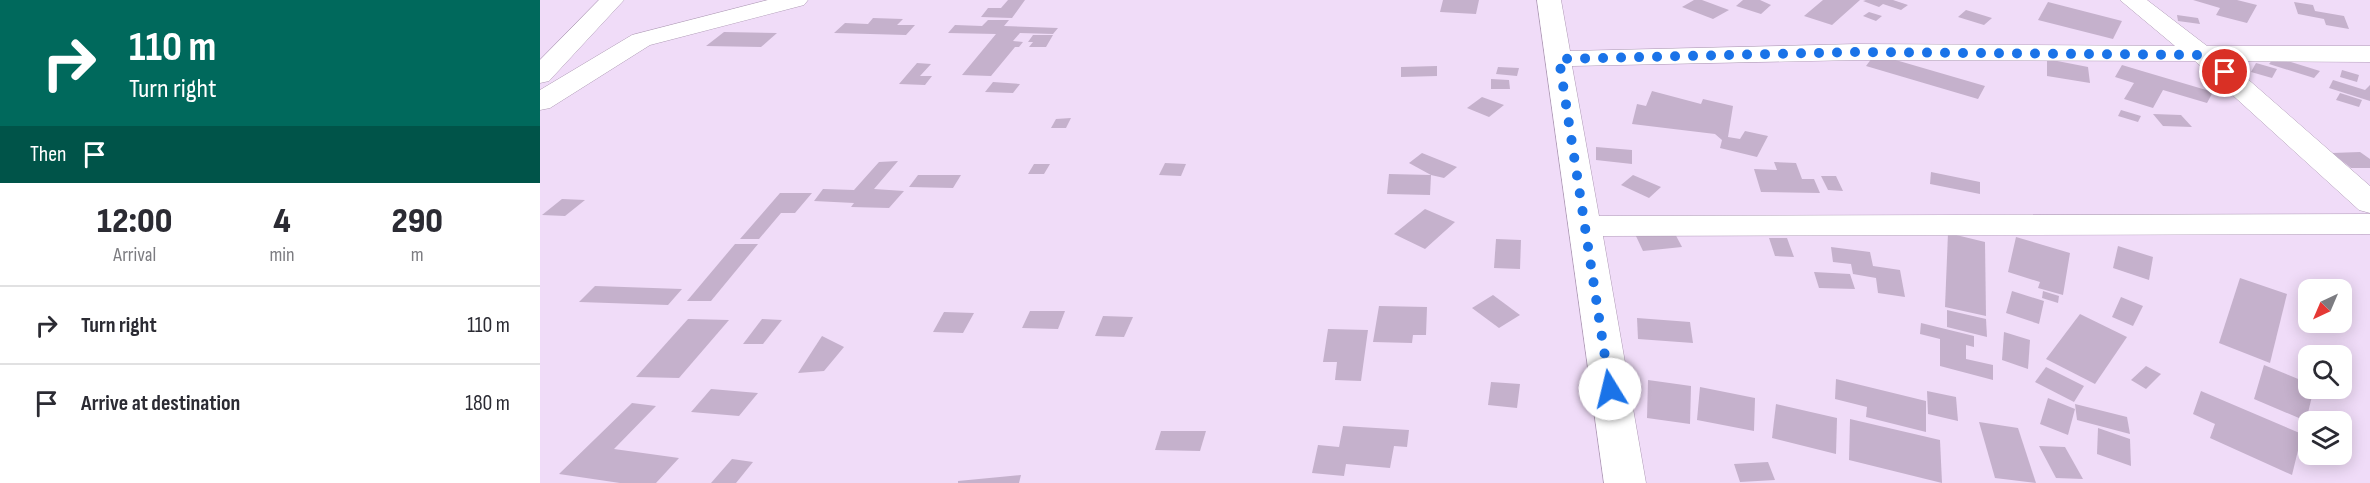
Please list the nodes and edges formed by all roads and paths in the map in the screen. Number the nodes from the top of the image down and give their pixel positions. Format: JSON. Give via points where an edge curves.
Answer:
{"nodes":[{"id":1,"x":612,"y":0,"type":"edge"},
{"id":2,"x":796,"y":0,"type":"edge"},
{"id":3,"x":1549,"y":0,"type":"edge"},
{"id":4,"x":2132,"y":0,"type":"edge"},
{"id":5,"x":2370,"y":54,"type":"edge"},
{"id":6,"x":2203,"y":55,"type":"junction"},
{"id":7,"x":1559,"y":59,"type":"junction"},
{"id":8,"x":540,"y":75,"type":"edge"},
{"id":9,"x":540,"y":102,"type":"edge"},
{"id":10,"x":2370,"y":203,"type":"edge"},
{"id":11,"x":2370,"y":224,"type":"edge"},
{"id":12,"x":1583,"y":226,"type":"junction"},
{"id":13,"x":1625,"y":483,"type":"edge"}],
"edges":[{"from":1,"to":8,"type":"street"},
{"from":2,"to":9,"type":"street","via":[[640,40]]},
{"from":3,"to":7,"type":"street"},
{"from":4,"to":6,"type":"street"},
{"from":5,"to":6,"type":"street"},
{"from":6,"to":7,"type":"street","via":[[1857,52]]},
{"from":6,"to":10,"type":"street"},
{"from":7,"to":12,"type":"street"},
{"from":11,"to":12,"type":"street"},
{"from":12,"to":13,"type":"street"}]}
